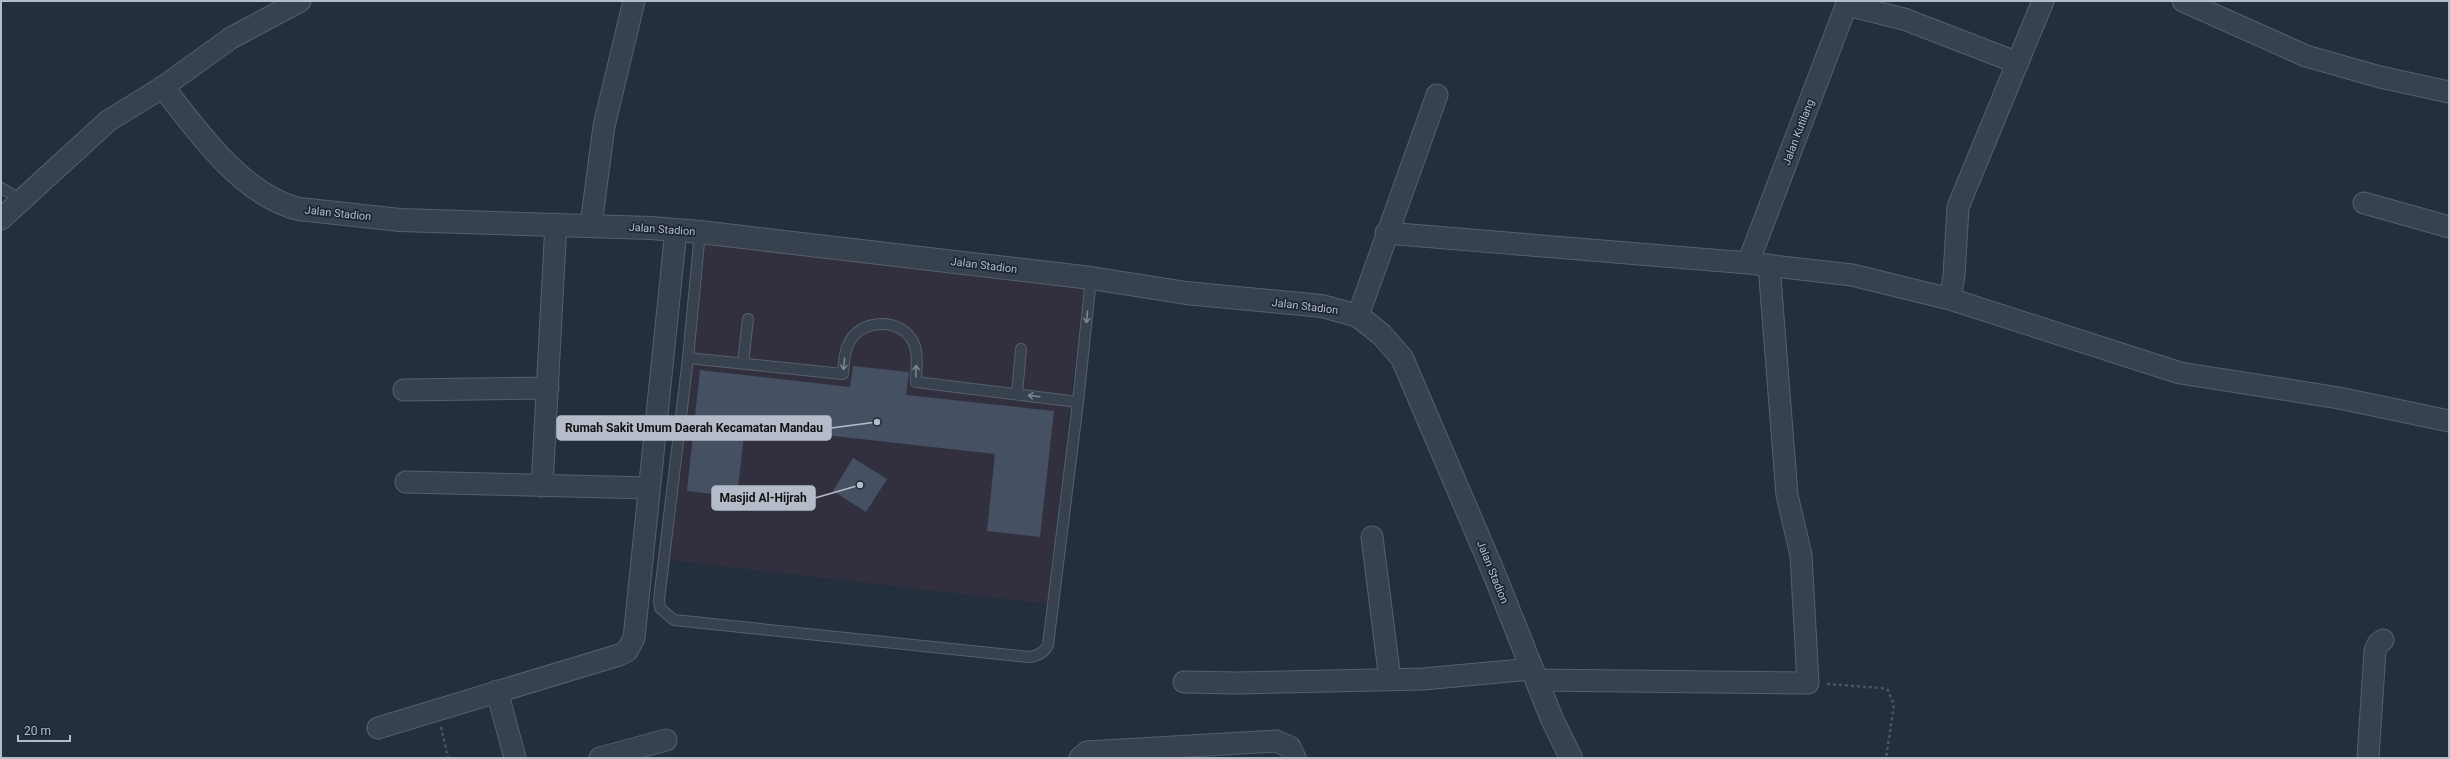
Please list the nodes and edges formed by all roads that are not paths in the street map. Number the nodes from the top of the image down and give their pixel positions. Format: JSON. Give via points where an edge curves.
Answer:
{"nodes":[{"id":1,"x":300,"y":1,"type":"edge"},
{"id":2,"x":634,"y":1,"type":"edge"},
{"id":3,"x":2043,"y":1,"type":"edge"},
{"id":4,"x":2183,"y":1,"type":"edge"},
{"id":5,"x":1848,"y":3,"type":"edge"},
{"id":6,"x":2018,"y":63,"type":"junction"},
{"id":7,"x":163,"y":87,"type":"junction"},
{"id":8,"x":2449,"y":92,"type":"edge"},
{"id":9,"x":1437,"y":95,"type":"dead end"},
{"id":10,"x":1,"y":188,"type":"edge"},
{"id":11,"x":20,"y":199,"type":"junction"},
{"id":12,"x":2364,"y":203,"type":"dead end"},
{"id":13,"x":1,"y":219,"type":"edge"},
{"id":14,"x":556,"y":224,"type":"junction"},
{"id":15,"x":591,"y":225,"type":"junction"},
{"id":16,"x":2449,"y":227,"type":"edge"},
{"id":17,"x":676,"y":230,"type":"junction"},
{"id":18,"x":700,"y":232,"type":"junction"},
{"id":19,"x":1386,"y":233,"type":"junction"},
{"id":20,"x":1748,"y":263,"type":"junction"},
{"id":21,"x":1769,"y":265,"type":"junction"},
{"id":22,"x":1091,"y":278,"type":"junction"},
{"id":23,"x":1950,"y":299,"type":"junction"},
{"id":24,"x":1358,"y":316,"type":"junction"},
{"id":25,"x":748,"y":319,"type":"dead end"},
{"id":26,"x":1021,"y":349,"type":"dead end"},
{"id":27,"x":688,"y":358,"type":"junction"},
{"id":28,"x":743,"y":363,"type":"junction"},
{"id":29,"x":548,"y":388,"type":"junction"},
{"id":30,"x":404,"y":390,"type":"dead end"},
{"id":31,"x":1017,"y":394,"type":"junction"},
{"id":32,"x":1078,"y":402,"type":"junction"},
{"id":33,"x":2449,"y":421,"type":"edge"},
{"id":34,"x":406,"y":482,"type":"dead end"},
{"id":35,"x":542,"y":486,"type":"junction"},
{"id":36,"x":649,"y":488,"type":"junction"},
{"id":37,"x":1372,"y":537,"type":"dead end"},
{"id":38,"x":2383,"y":640,"type":"dead end"},
{"id":39,"x":1533,"y":674,"type":"junction"},
{"id":40,"x":1390,"y":680,"type":"junction"},
{"id":41,"x":1184,"y":682,"type":"dead end"},
{"id":42,"x":497,"y":691,"type":"junction"},
{"id":43,"x":378,"y":728,"type":"dead end"},
{"id":44,"x":666,"y":740,"type":"dead end"},
{"id":45,"x":1234,"y":751,"type":"edge"},
{"id":46,"x":1171,"y":753,"type":"edge"},
{"id":47,"x":515,"y":758,"type":"edge"},
{"id":48,"x":600,"y":758,"type":"edge"},
{"id":49,"x":1080,"y":758,"type":"edge"},
{"id":50,"x":1296,"y":758,"type":"edge"},
{"id":51,"x":1571,"y":758,"type":"edge"},
{"id":52,"x":2368,"y":758,"type":"edge"}],
"edges":[{"from":1,"to":7,"type":"street","via":[[231,38]]},
{"from":2,"to":15,"type":"street","via":[[604,126]]},
{"from":3,"to":6,"type":"street"},
{"from":4,"to":8,"type":"street","via":[[2306,56],[2380,77]]},
{"from":5,"to":6,"type":"street","via":[[1904,19]]},
{"from":5,"to":20,"type":"street","name":"Jalan Kutilang"},
{"from":6,"to":23,"type":"street","via":[[1958,207]]},
{"from":7,"to":11,"type":"street","via":[[108,121]]},
{"from":7,"to":14,"type":"street","name":"Jalan Stadion","via":[[194,127],[224,159],[266,197],[285,206],[400,220]]},
{"from":9,"to":19,"type":"street"},
{"from":10,"to":11,"type":"lane"},
{"from":11,"to":13,"type":"street"},
{"from":12,"to":16,"type":"street"},
{"from":14,"to":15,"type":"street","name":"Jalan Stadion"},
{"from":14,"to":29,"type":"street"},
{"from":15,"to":17,"type":"street","name":"Jalan Stadion"},
{"from":17,"to":18,"type":"street","name":"Jalan Stadion"},
{"from":17,"to":36,"type":"street"},
{"from":18,"to":22,"type":"street","name":"Jalan Stadion"},
{"from":18,"to":27,"type":"lane"},
{"from":19,"to":20,"type":"street"},
{"from":19,"to":24,"type":"street"},
{"from":20,"to":21,"type":"street"},
{"from":21,"to":23,"type":"street","via":[[1852,275]]},
{"from":21,"to":39,"type":"street","via":[[1787,495],[1801,555],[1808,683]]},
{"from":22,"to":24,"type":"street","name":"Jalan Stadion","via":[[1186,293],[1322,306]]},
{"from":22,"to":32,"type":"lane","one_way":true},
{"from":23,"to":33,"type":"street","via":[[2180,373],[2339,398]]},
{"from":24,"to":39,"type":"street","name":"Jalan Stadion","via":[[1382,334],[1402,358],[1493,571]]},
{"from":25,"to":28,"type":"lane"},
{"from":26,"to":31,"type":"lane"},
{"from":27,"to":28,"type":"lane"},
{"from":27,"to":32,"type":"lane","via":[[660,600],[660,608],[665,615],[681,621],[1036,656],[1045,651],[1048,645]]},
{"from":31,"to":28,"type":"lane","one_way":true,"via":[[916,382],[916,350],[910,338],[894,325],[880,323],[869,325],[850,340],[845,351],[843,374]]},
{"from":29,"to":30,"type":"street"},
{"from":29,"to":35,"type":"street"},
{"from":32,"to":31,"type":"lane","one_way":true},
{"from":34,"to":35,"type":"street"},
{"from":35,"to":36,"type":"street"},
{"from":36,"to":42,"type":"street","via":[[634,638],[631,646],[618,655]]},
{"from":37,"to":40,"type":"street"},
{"from":38,"to":52,"type":"street","via":[[2375,651]]},
{"from":39,"to":40,"type":"street"},
{"from":39,"to":51,"type":"street","name":"Jalan Stadion"},
{"from":40,"to":41,"type":"street"},
{"from":42,"to":43,"type":"street","via":[[438,712]]},
{"from":42,"to":47,"type":"street"},
{"from":44,"to":48,"type":"street"},
{"from":45,"to":46,"type":"street"},
{"from":45,"to":50,"type":"street","via":[[1276,741],[1290,747]]},
{"from":46,"to":49,"type":"street","via":[[1087,752]]}]}
